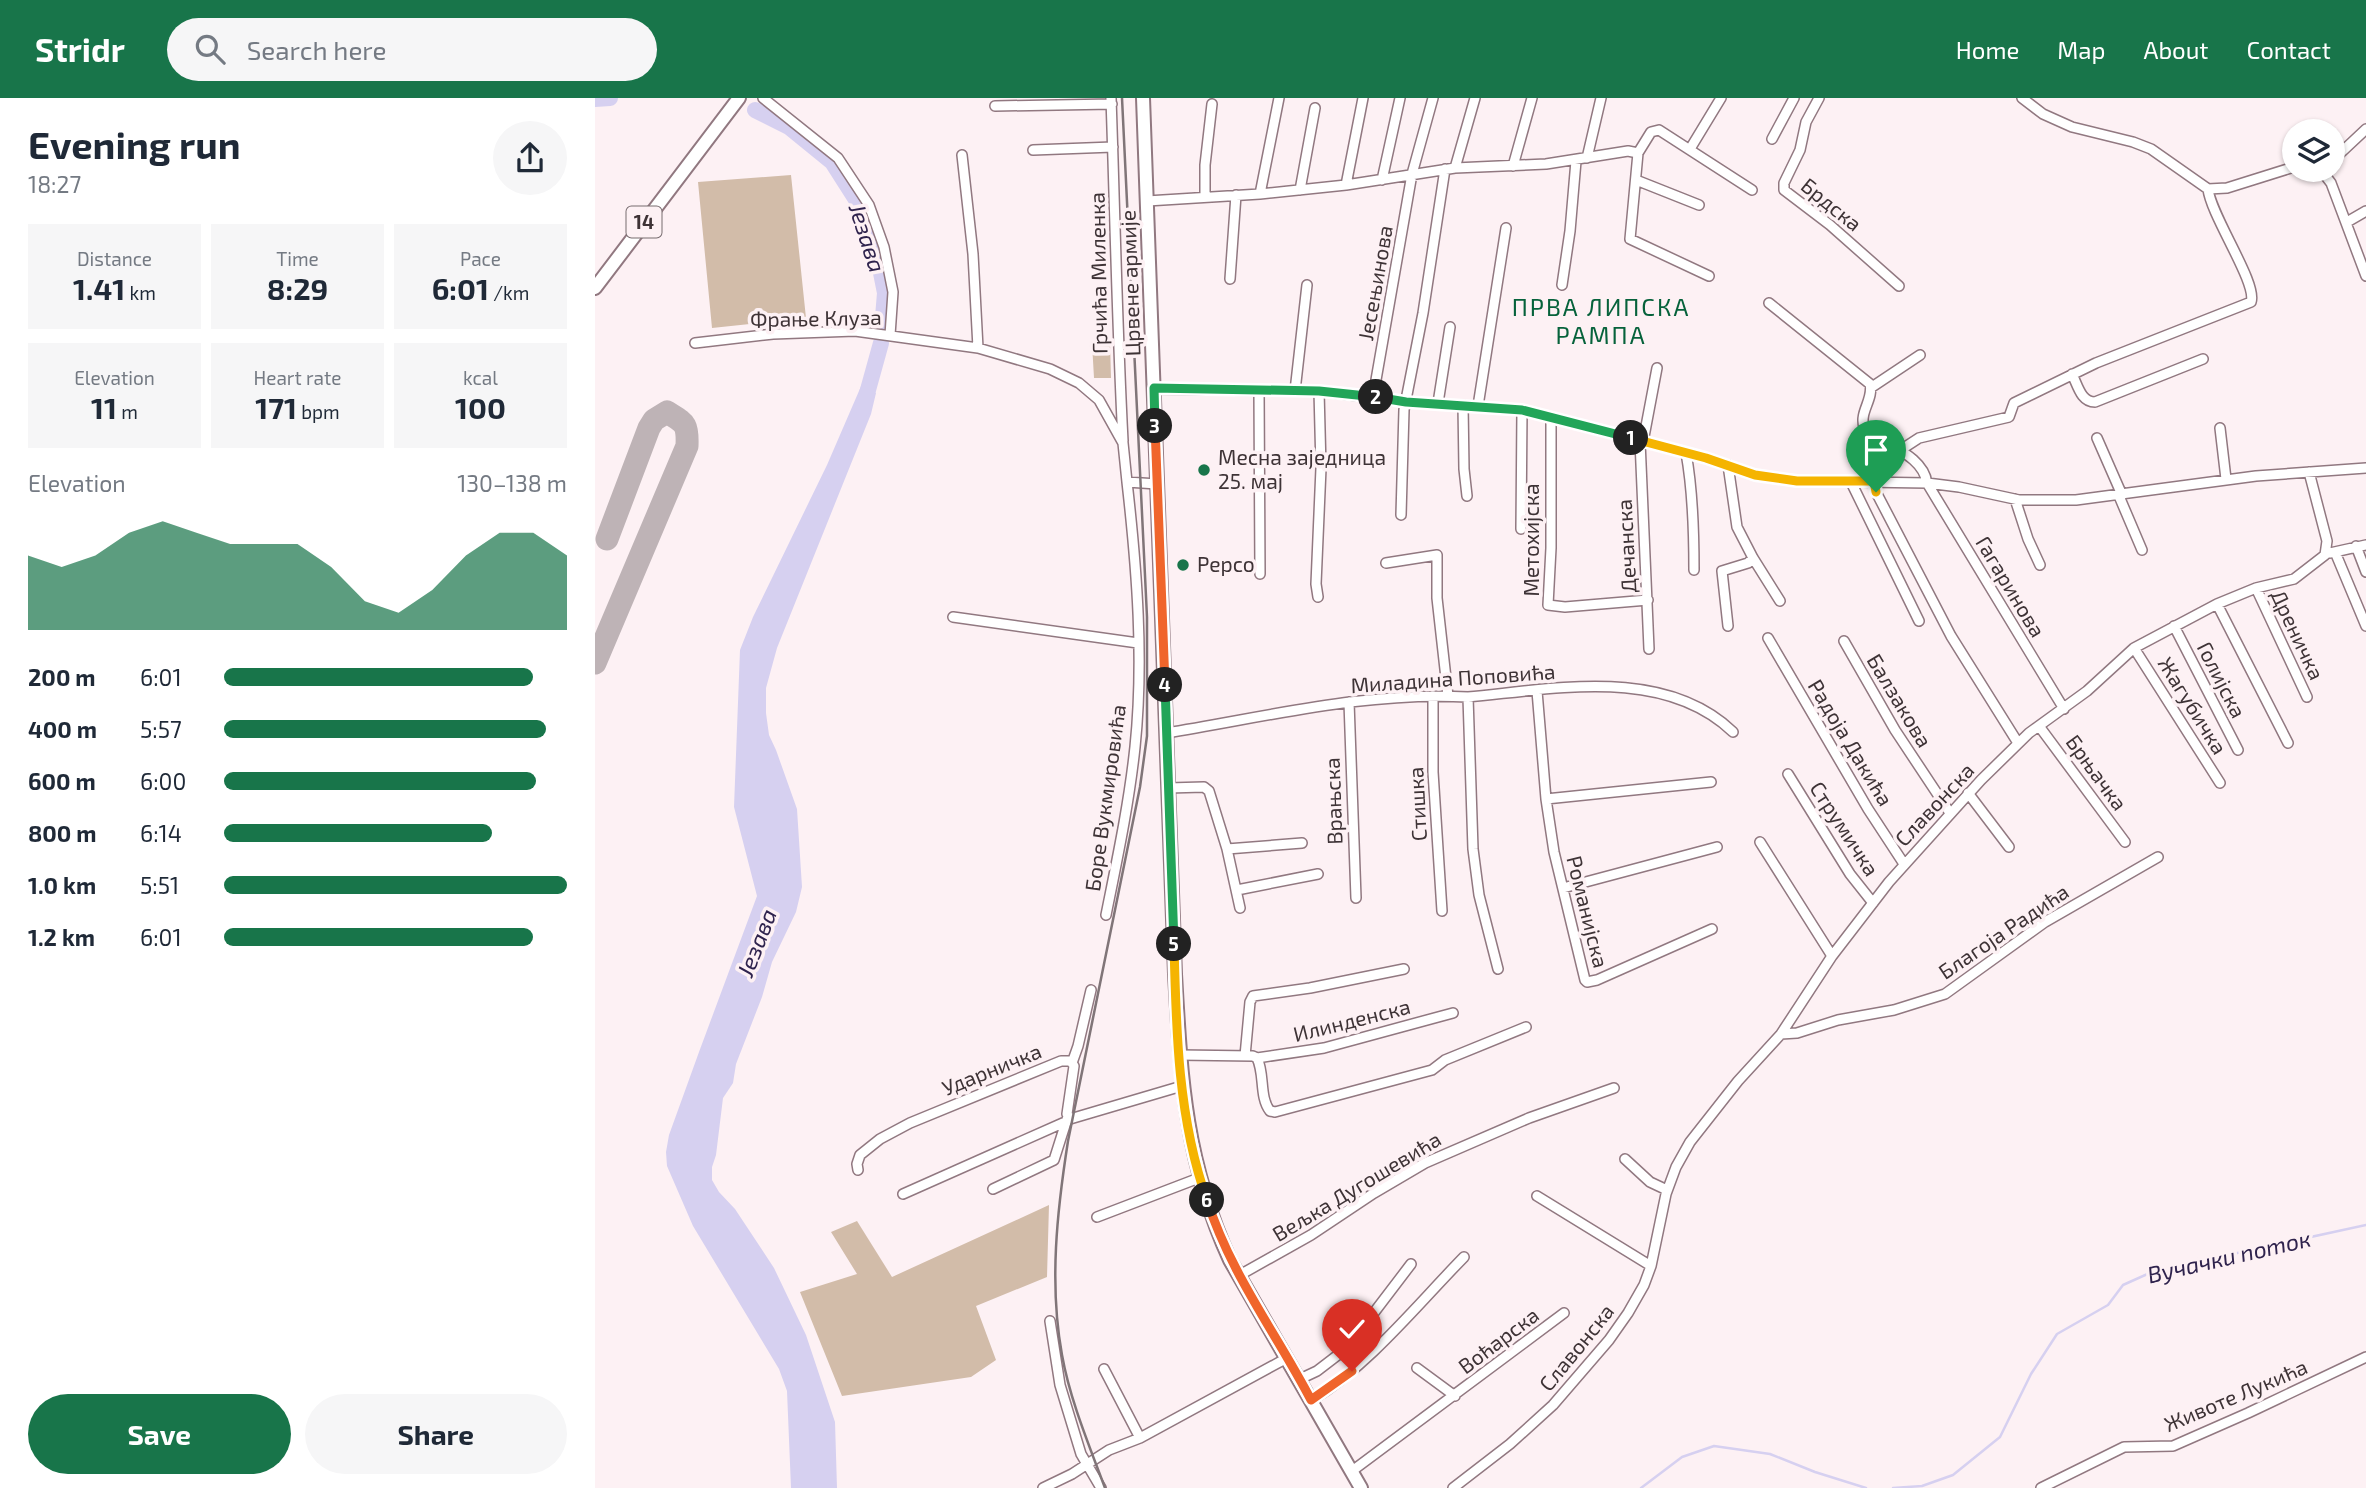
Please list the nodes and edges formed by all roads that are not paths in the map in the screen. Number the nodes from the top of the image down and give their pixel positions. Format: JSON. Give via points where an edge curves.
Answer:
{"nodes":[{"id":1,"x":739,"y":98,"type":"edge"},
{"id":2,"x":763,"y":98,"type":"edge"},
{"id":3,"x":1143,"y":98,"type":"edge"},
{"id":4,"x":1279,"y":98,"type":"edge"},
{"id":5,"x":1363,"y":98,"type":"edge"},
{"id":6,"x":1401,"y":98,"type":"edge"},
{"id":7,"x":1433,"y":98,"type":"edge"},
{"id":8,"x":1475,"y":98,"type":"edge"},
{"id":9,"x":1532,"y":98,"type":"edge"},
{"id":10,"x":1601,"y":98,"type":"edge"},
{"id":11,"x":1721,"y":98,"type":"edge"},
{"id":12,"x":1794,"y":98,"type":"edge"},
{"id":13,"x":1819,"y":98,"type":"edge"},
{"id":14,"x":2022,"y":98,"type":"edge"},
{"id":15,"x":1112,"y":101,"type":"edge"},
{"id":16,"x":1212,"y":104,"type":"dead end"},
{"id":17,"x":995,"y":106,"type":"dead end"},
{"id":18,"x":1315,"y":108,"type":"dead end"},
{"id":19,"x":2366,"y":129,"type":"edge"},
{"id":20,"x":1772,"y":139,"type":"dead end"},
{"id":21,"x":1114,"y":147,"type":"junction"},
{"id":22,"x":1690,"y":149,"type":"junction"},
{"id":23,"x":2345,"y":149,"type":"edge"},
{"id":24,"x":1033,"y":150,"type":"dead end"},
{"id":25,"x":1638,"y":153,"type":"junction"},
{"id":26,"x":962,"y":155,"type":"dead end"},
{"id":27,"x":1587,"y":159,"type":"junction"},
{"id":28,"x":1576,"y":160,"type":"junction"},
{"id":29,"x":1513,"y":166,"type":"junction"},
{"id":30,"x":1450,"y":168,"type":"junction"},
{"id":31,"x":2282,"y":171,"type":"edge"},
{"id":32,"x":1412,"y":174,"type":"junction"},
{"id":33,"x":1382,"y":180,"type":"junction"},
{"id":34,"x":1636,"y":180,"type":"junction"},
{"id":35,"x":2330,"y":182,"type":"edge"},
{"id":36,"x":1346,"y":185,"type":"junction"},
{"id":37,"x":2208,"y":189,"type":"junction"},
{"id":38,"x":1300,"y":190,"type":"junction"},
{"id":39,"x":1752,"y":190,"type":"dead end"},
{"id":40,"x":1260,"y":194,"type":"junction"},
{"id":41,"x":1235,"y":195,"type":"junction"},
{"id":42,"x":1205,"y":197,"type":"junction"},
{"id":43,"x":1147,"y":201,"type":"junction"},
{"id":44,"x":1699,"y":205,"type":"dead end"},
{"id":45,"x":2366,"y":211,"type":"edge"},
{"id":46,"x":2347,"y":222,"type":"junction"},
{"id":47,"x":1506,"y":228,"type":"dead end"},
{"id":48,"x":2366,"y":273,"type":"edge"},
{"id":49,"x":1709,"y":276,"type":"dead end"},
{"id":50,"x":1230,"y":279,"type":"dead end"},
{"id":51,"x":1307,"y":285,"type":"dead end"},
{"id":52,"x":1562,"y":285,"type":"dead end"},
{"id":53,"x":1899,"y":286,"type":"dead end"},
{"id":54,"x":595,"y":288,"type":"edge"},
{"id":55,"x":1769,"y":303,"type":"dead end"},
{"id":56,"x":1450,"y":327,"type":"dead end"},
{"id":57,"x":890,"y":335,"type":"junction"},
{"id":58,"x":695,"y":343,"type":"dead end"},
{"id":59,"x":978,"y":348,"type":"junction"},
{"id":60,"x":1920,"y":355,"type":"dead end"},
{"id":61,"x":2203,"y":359,"type":"dead end"},
{"id":62,"x":1657,"y":368,"type":"dead end"},
{"id":63,"x":2072,"y":374,"type":"junction"},
{"id":64,"x":1872,"y":387,"type":"junction"},
{"id":65,"x":1154,"y":388,"type":"junction"},
{"id":66,"x":1259,"y":390,"type":"junction"},
{"id":67,"x":1295,"y":391,"type":"junction"},
{"id":68,"x":1319,"y":391,"type":"junction"},
{"id":69,"x":1373,"y":397,"type":"junction"},
{"id":70,"x":1406,"y":402,"type":"junction"},
{"id":71,"x":1438,"y":404,"type":"junction"},
{"id":72,"x":1463,"y":405,"type":"junction"},
{"id":73,"x":1479,"y":406,"type":"junction"},
{"id":74,"x":1522,"y":410,"type":"junction"},
{"id":75,"x":1551,"y":417,"type":"junction"},
{"id":76,"x":2220,"y":428,"type":"dead end"},
{"id":77,"x":2097,"y":438,"type":"dead end"},
{"id":78,"x":1641,"y":441,"type":"junction"},
{"id":79,"x":1123,"y":443,"type":"junction"},
{"id":80,"x":1899,"y":451,"type":"junction"},
{"id":81,"x":1686,"y":453,"type":"junction"},
{"id":82,"x":1728,"y":465,"type":"junction"},
{"id":83,"x":2366,"y":468,"type":"edge"},
{"id":84,"x":2309,"y":472,"type":"junction"},
{"id":85,"x":2226,"y":480,"type":"junction"},
{"id":86,"x":1874,"y":481,"type":"junction"},
{"id":87,"x":1127,"y":482,"type":"junction"},
{"id":88,"x":1850,"y":482,"type":"junction"},
{"id":89,"x":1927,"y":483,"type":"junction"},
{"id":90,"x":1157,"y":484,"type":"junction"},
{"id":91,"x":1467,"y":496,"type":"dead end"},
{"id":92,"x":2121,"y":496,"type":"junction"},
{"id":93,"x":2015,"y":499,"type":"junction"},
{"id":94,"x":1401,"y":515,"type":"dead end"},
{"id":95,"x":1521,"y":530,"type":"dead end"},
{"id":96,"x":2361,"y":545,"type":"edge"},
{"id":97,"x":2142,"y":550,"type":"dead end"},
{"id":98,"x":2331,"y":552,"type":"junction"},
{"id":99,"x":1753,"y":558,"type":"junction"},
{"id":100,"x":1386,"y":562,"type":"dead end"},
{"id":101,"x":2041,"y":565,"type":"dead end"},
{"id":102,"x":1694,"y":570,"type":"dead end"},
{"id":103,"x":2366,"y":572,"type":"edge"},
{"id":104,"x":1260,"y":574,"type":"dead end"},
{"id":105,"x":2256,"y":588,"type":"junction"},
{"id":106,"x":1318,"y":597,"type":"dead end"},
{"id":107,"x":1648,"y":600,"type":"junction"},
{"id":108,"x":1780,"y":601,"type":"dead end"},
{"id":109,"x":2217,"y":604,"type":"junction"},
{"id":110,"x":953,"y":617,"type":"dead end"},
{"id":111,"x":1919,"y":621,"type":"dead end"},
{"id":112,"x":1728,"y":626,"type":"dead end"},
{"id":113,"x":2174,"y":626,"type":"junction"},
{"id":114,"x":2366,"y":626,"type":"edge"},
{"id":115,"x":1768,"y":638,"type":"dead end"},
{"id":116,"x":1844,"y":641,"type":"dead end"},
{"id":117,"x":1138,"y":643,"type":"junction"},
{"id":118,"x":2134,"y":648,"type":"junction"},
{"id":119,"x":1649,"y":649,"type":"dead end"},
{"id":120,"x":1537,"y":691,"type":"junction"},
{"id":121,"x":1433,"y":696,"type":"junction"},
{"id":122,"x":1448,"y":696,"type":"junction"},
{"id":123,"x":1468,"y":697,"type":"junction"},
{"id":124,"x":2307,"y":697,"type":"dead end"},
{"id":125,"x":1349,"y":702,"type":"junction"},
{"id":126,"x":2064,"y":709,"type":"junction"},
{"id":127,"x":2039,"y":726,"type":"junction"},
{"id":128,"x":1734,"y":732,"type":"dead end"},
{"id":129,"x":1166,"y":733,"type":"junction"},
{"id":130,"x":2018,"y":743,"type":"junction"},
{"id":131,"x":2288,"y":743,"type":"dead end"},
{"id":132,"x":2238,"y":750,"type":"dead end"},
{"id":133,"x":1788,"y":774,"type":"dead end"},
{"id":134,"x":1711,"y":782,"type":"dead end"},
{"id":135,"x":2220,"y":783,"type":"dead end"},
{"id":136,"x":1168,"y":788,"type":"junction"},
{"id":137,"x":1968,"y":793,"type":"junction"},
{"id":138,"x":1546,"y":799,"type":"junction"},
{"id":139,"x":1950,"y":813,"type":"junction"},
{"id":140,"x":1760,"y":842,"type":"dead end"},
{"id":141,"x":2125,"y":842,"type":"dead end"},
{"id":142,"x":1302,"y":843,"type":"dead end"},
{"id":143,"x":1717,"y":847,"type":"dead end"},
{"id":144,"x":2009,"y":847,"type":"dead end"},
{"id":145,"x":1227,"y":849,"type":"junction"},
{"id":146,"x":2158,"y":857,"type":"dead end"},
{"id":147,"x":1905,"y":864,"type":"junction"},
{"id":148,"x":1318,"y":874,"type":"dead end"},
{"id":149,"x":1563,"y":888,"type":"junction"},
{"id":150,"x":1237,"y":890,"type":"junction"},
{"id":151,"x":1356,"y":898,"type":"dead end"},
{"id":152,"x":1873,"y":903,"type":"junction"},
{"id":153,"x":1240,"y":908,"type":"dead end"},
{"id":154,"x":1442,"y":911,"type":"dead end"},
{"id":155,"x":1106,"y":915,"type":"dead end"},
{"id":156,"x":1712,"y":929,"type":"dead end"},
{"id":157,"x":1832,"y":956,"type":"junction"},
{"id":158,"x":1404,"y":969,"type":"dead end"},
{"id":159,"x":1498,"y":969,"type":"dead end"},
{"id":160,"x":1091,"y":990,"type":"dead end"},
{"id":161,"x":1453,"y":1013,"type":"dead end"},
{"id":162,"x":1526,"y":1027,"type":"dead end"},
{"id":163,"x":1781,"y":1034,"type":"junction"},
{"id":164,"x":1179,"y":1055,"type":"junction"},
{"id":165,"x":1245,"y":1056,"type":"junction"},
{"id":166,"x":1257,"y":1058,"type":"junction"},
{"id":167,"x":1072,"y":1063,"type":"junction"},
{"id":168,"x":1182,"y":1086,"type":"junction"},
{"id":169,"x":1614,"y":1088,"type":"dead end"},
{"id":170,"x":1066,"y":1120,"type":"junction"},
{"id":171,"x":1625,"y":1160,"type":"dead end"},
{"id":172,"x":858,"y":1170,"type":"dead end"},
{"id":173,"x":1199,"y":1178,"type":"junction"},
{"id":174,"x":993,"y":1189,"type":"dead end"},
{"id":175,"x":1667,"y":1190,"type":"junction"},
{"id":176,"x":903,"y":1194,"type":"dead end"},
{"id":177,"x":1537,"y":1196,"type":"dead end"},
{"id":178,"x":1097,"y":1217,"type":"dead end"},
{"id":179,"x":1464,"y":1257,"type":"dead end"},
{"id":180,"x":1411,"y":1264,"type":"dead end"},
{"id":181,"x":1651,"y":1266,"type":"junction"},
{"id":182,"x":1238,"y":1276,"type":"junction"},
{"id":183,"x":1564,"y":1314,"type":"dead end"},
{"id":184,"x":1050,"y":1321,"type":"dead end"},
{"id":185,"x":1287,"y":1357,"type":"junction"},
{"id":186,"x":2366,"y":1357,"type":"edge"},
{"id":187,"x":1417,"y":1368,"type":"dead end"},
{"id":188,"x":1104,"y":1369,"type":"dead end"},
{"id":189,"x":1300,"y":1379,"type":"junction"},
{"id":190,"x":1455,"y":1396,"type":"junction"},
{"id":191,"x":1311,"y":1400,"type":"junction"},
{"id":192,"x":1140,"y":1438,"type":"junction"},
{"id":193,"x":1087,"y":1465,"type":"junction"},
{"id":194,"x":1352,"y":1471,"type":"junction"},
{"id":195,"x":1043,"y":1488,"type":"edge"},
{"id":196,"x":1101,"y":1488,"type":"edge"},
{"id":197,"x":1361,"y":1488,"type":"edge"},
{"id":198,"x":1453,"y":1488,"type":"edge"},
{"id":199,"x":2041,"y":1488,"type":"edge"}],
"edges":[{"from":1,"to":54,"type":"main road","number":"14"},
{"from":2,"to":57,"type":"street","via":[[838,158],[869,205],[893,292]]},
{"from":3,"to":43,"type":"main road","name":"Црвене армије"},
{"from":4,"to":40,"type":"street"},
{"from":5,"to":36,"type":"street"},
{"from":6,"to":33,"type":"street"},
{"from":7,"to":32,"type":"street","name":"Јесењинова"},
{"from":8,"to":30,"type":"street"},
{"from":9,"to":29,"type":"street"},
{"from":10,"to":27,"type":"street"},
{"from":11,"to":22,"type":"street"},
{"from":12,"to":20,"type":"street"},
{"from":13,"to":53,"type":"street","name":"Брдска","via":[[1806,122],[1784,190]]},
{"from":14,"to":37,"type":"street","via":[[2043,114],[2073,127],[2151,149]]},
{"from":15,"to":17,"type":"street","name":"Грчића Миленка"},
{"from":15,"to":21,"type":"street","name":"Грчића Миленка"},
{"from":16,"to":42,"type":"street"},
{"from":18,"to":38,"type":"street"},
{"from":19,"to":23,"type":"street"},
{"from":21,"to":24,"type":"street"},
{"from":21,"to":79,"type":"street","name":"Грчића Миленка"},
{"from":22,"to":25,"type":"street","via":[[1655,130]]},
{"from":22,"to":39,"type":"street"},
{"from":25,"to":27,"type":"street","via":[[1628,150]]},
{"from":25,"to":34,"type":"street"},
{"from":26,"to":59,"type":"street"},
{"from":27,"to":28,"type":"street"},
{"from":28,"to":29,"type":"street"},
{"from":28,"to":52,"type":"street"},
{"from":29,"to":30,"type":"street"},
{"from":30,"to":32,"type":"street"},
{"from":30,"to":70,"type":"street"},
{"from":31,"to":37,"type":"street","via":[[2227,188]]},
{"from":32,"to":33,"type":"street"},
{"from":32,"to":69,"type":"street","name":"Јесењинова"},
{"from":33,"to":36,"type":"street"},
{"from":34,"to":44,"type":"street"},
{"from":34,"to":49,"type":"street","via":[[1630,239]]},
{"from":35,"to":46,"type":"street"},
{"from":36,"to":38,"type":"street"},
{"from":37,"to":63,"type":"street","via":[[2252,301]]},
{"from":38,"to":40,"type":"street"},
{"from":40,"to":41,"type":"street"},
{"from":41,"to":42,"type":"street"},
{"from":41,"to":50,"type":"street"},
{"from":42,"to":43,"type":"street"},
{"from":43,"to":65,"type":"main road","name":"Црвене армије"},
{"from":45,"to":46,"type":"street"},
{"from":46,"to":48,"type":"street"},
{"from":47,"to":73,"type":"street"},
{"from":51,"to":67,"type":"street"},
{"from":55,"to":64,"type":"street"},
{"from":56,"to":71,"type":"street"},
{"from":57,"to":58,"type":"street","name":"Фрање Клуза","via":[[855,331]]},
{"from":57,"to":59,"type":"street","name":"Фрање Клуза"},
{"from":59,"to":79,"type":"street","name":"Фрање Клуза","via":[[1050,369],[1079,383],[1098,400]]},
{"from":60,"to":64,"type":"street"},
{"from":61,"to":63,"type":"street","via":[[2091,402],[2083,397]]},
{"from":62,"to":78,"type":"street","name":"Дечанска"},
{"from":63,"to":80,"type":"street","via":[[2015,402],[2009,417],[1919,438]]},
{"from":64,"to":80,"type":"street","name":"Гагаринова","via":[[1862,424]]},
{"from":65,"to":66,"type":"street"},
{"from":65,"to":90,"type":"main road","name":"Црвене армије"},
{"from":66,"to":67,"type":"street"},
{"from":66,"to":104,"type":"street"},
{"from":67,"to":68,"type":"street"},
{"from":68,"to":69,"type":"street"},
{"from":68,"to":106,"type":"street"},
{"from":69,"to":70,"type":"street"},
{"from":70,"to":71,"type":"street"},
{"from":70,"to":94,"type":"street"},
{"from":71,"to":72,"type":"street"},
{"from":72,"to":73,"type":"street"},
{"from":72,"to":91,"type":"street"},
{"from":73,"to":74,"type":"street"},
{"from":74,"to":75,"type":"street"},
{"from":74,"to":95,"type":"street"},
{"from":75,"to":78,"type":"street"},
{"from":75,"to":107,"type":"street","name":"Метохијска","via":[[1548,605]]},
{"from":76,"to":85,"type":"street"},
{"from":77,"to":92,"type":"street"},
{"from":78,"to":81,"type":"street"},
{"from":78,"to":107,"type":"street","name":"Дечанска"},
{"from":79,"to":87,"type":"street","name":"Фрање Клуза"},
{"from":80,"to":89,"type":"street","name":"Гагаринова","via":[[1923,470]]},
{"from":81,"to":82,"type":"street"},
{"from":81,"to":102,"type":"street"},
{"from":82,"to":88,"type":"street","via":[[1755,475],[1797,481]]},
{"from":82,"to":99,"type":"street","via":[[1737,527]]},
{"from":83,"to":84,"type":"street"},
{"from":84,"to":85,"type":"street"},
{"from":84,"to":98,"type":"street"},
{"from":85,"to":92,"type":"street"},
{"from":86,"to":88,"type":"street"},
{"from":86,"to":89,"type":"street"},
{"from":86,"to":130,"type":"street","via":[[1951,636]]},
{"from":87,"to":90,"type":"street"},
{"from":87,"to":117,"type":"street","name":"Боре Вукмировића"},
{"from":88,"to":111,"type":"street"},
{"from":89,"to":93,"type":"street"},
{"from":89,"to":126,"type":"street","name":"Гагаринова"},
{"from":90,"to":129,"type":"main road","name":"Црвене армије"},
{"from":92,"to":93,"type":"street","via":[[2048,502]]},
{"from":92,"to":97,"type":"street"},
{"from":93,"to":101,"type":"street"},
{"from":96,"to":98,"type":"street","name":"Славонска"},
{"from":96,"to":103,"type":"street"},
{"from":98,"to":105,"type":"street","name":"Славонска","via":[[2294,579]]},
{"from":98,"to":114,"type":"street"},
{"from":99,"to":108,"type":"street"},
{"from":99,"to":112,"type":"street","via":[[1722,571]]},
{"from":100,"to":122,"type":"street","via":[[1437,555]]},
{"from":105,"to":109,"type":"street","name":"Славонска"},
{"from":105,"to":124,"type":"street","name":"Дреничка"},
{"from":107,"to":119,"type":"street","name":"Дечанска"},
{"from":109,"to":113,"type":"street","name":"Славонска"},
{"from":109,"to":131,"type":"street"},
{"from":110,"to":117,"type":"street"},
{"from":113,"to":118,"type":"street","name":"Славонска"},
{"from":113,"to":132,"type":"street","name":"Голијска"},
{"from":115,"to":147,"type":"street","name":"Радоја Дакића"},
{"from":116,"to":139,"type":"street","name":"Балзакова"},
{"from":117,"to":155,"type":"street","name":"Боре Вукмировића","via":[[1135,747]]},
{"from":118,"to":126,"type":"street","name":"Славонска"},
{"from":118,"to":135,"type":"street","name":"Жагубичка"},
{"from":120,"to":123,"type":"street","name":"Миладина Поповића"},
{"from":120,"to":128,"type":"street","name":"Миладина Поповића","via":[[1626,688],[1654,692],[1700,707]]},
{"from":120,"to":138,"type":"street","name":"Романијска"},
{"from":121,"to":122,"type":"street","name":"Миладина Поповића"},
{"from":121,"to":125,"type":"street","name":"Миладина Поповића"},
{"from":121,"to":154,"type":"street","name":"Стишка"},
{"from":122,"to":123,"type":"street","name":"Миладина Поповића"},
{"from":123,"to":159,"type":"street","via":[[1473,849],[1479,895]]},
{"from":125,"to":129,"type":"street","name":"Миладина Поповића"},
{"from":125,"to":151,"type":"street","name":"Врањска"},
{"from":126,"to":127,"type":"street","name":"Славонска"},
{"from":127,"to":130,"type":"street","name":"Славонска"},
{"from":127,"to":141,"type":"street","name":"Брњачка"},
{"from":129,"to":136,"type":"main road","name":"Црвене армије"},
{"from":130,"to":137,"type":"street","name":"Славонска"},
{"from":133,"to":152,"type":"street","name":"Струмичка"},
{"from":134,"to":138,"type":"street"},
{"from":136,"to":145,"type":"street","via":[[1207,788]]},
{"from":136,"to":164,"type":"main road","name":"Црвене армије"},
{"from":137,"to":139,"type":"street","name":"Славонска"},
{"from":137,"to":144,"type":"street"},
{"from":138,"to":149,"type":"street","name":"Романијска"},
{"from":139,"to":147,"type":"street","name":"Славонска"},
{"from":140,"to":157,"type":"street"},
{"from":142,"to":145,"type":"street"},
{"from":143,"to":149,"type":"street"},
{"from":145,"to":150,"type":"street"},
{"from":146,"to":163,"type":"street","name":"Благоја Радића","via":[[2045,922],[1945,994]]},
{"from":147,"to":152,"type":"street","name":"Славонска"},
{"from":148,"to":150,"type":"street"},
{"from":149,"to":156,"type":"street","name":"Романијска","via":[[1587,982]]},
{"from":150,"to":153,"type":"street"},
{"from":152,"to":157,"type":"street","name":"Славонска"},
{"from":157,"to":163,"type":"street","name":"Славонска"},
{"from":158,"to":165,"type":"street","via":[[1253,996]]},
{"from":160,"to":167,"type":"street"},
{"from":161,"to":166,"type":"street","name":"Илинденска","via":[[1324,1048]]},
{"from":162,"to":166,"type":"street","via":[[1445,1060],[1433,1070],[1275,1112],[1266,1105]]},
{"from":163,"to":175,"type":"street","name":"Славонска","via":[[1689,1142]]},
{"from":164,"to":165,"type":"street","name":"Илинденска"},
{"from":164,"to":168,"type":"main road","name":"Црвене армије"},
{"from":165,"to":166,"type":"street","name":"Илинденска"},
{"from":167,"to":170,"type":"street","name":"Ударничка","via":[[1075,1069]]},
{"from":167,"to":172,"type":"street","name":"Ударничка","via":[[1061,1061],[910,1123],[860,1156]]},
{"from":168,"to":170,"type":"street"},
{"from":168,"to":173,"type":"main road","name":"Црвене армије"},
{"from":169,"to":182,"type":"street","name":"Вељка Дугошевића","via":[[1425,1163],[1311,1236]]},
{"from":170,"to":174,"type":"street","via":[[1054,1160]]},
{"from":170,"to":176,"type":"street"},
{"from":171,"to":175,"type":"street","via":[[1644,1178]]},
{"from":173,"to":178,"type":"street"},
{"from":173,"to":182,"type":"main road","name":"Црвене армије"},
{"from":175,"to":181,"type":"street","name":"Славонска"},
{"from":177,"to":181,"type":"street"},
{"from":179,"to":191,"type":"street","via":[[1362,1363]]},
{"from":180,"to":189,"type":"street","via":[[1347,1348]]},
{"from":181,"to":198,"type":"street","name":"Славонска","via":[[1629,1313],[1571,1386],[1536,1421]]},
{"from":182,"to":185,"type":"main road","name":"Црвене армије"},
{"from":183,"to":190,"type":"street","name":"Воћарска"},
{"from":184,"to":193,"type":"street","via":[[1060,1385]]},
{"from":185,"to":189,"type":"main road","name":"Црвене армије"},
{"from":185,"to":192,"type":"street"},
{"from":186,"to":199,"type":"street","name":"Животе Лукића","via":[[2173,1446],[2124,1447]]},
{"from":187,"to":190,"type":"street","name":"Воћарска"},
{"from":188,"to":192,"type":"street"},
{"from":189,"to":191,"type":"main road","name":"Црвене армије"},
{"from":190,"to":194,"type":"street","name":"Воћарска"},
{"from":191,"to":194,"type":"main road","name":"Црвене армије"},
{"from":192,"to":193,"type":"street"},
{"from":193,"to":195,"type":"street"},
{"from":193,"to":196,"type":"street"},
{"from":194,"to":197,"type":"main road","name":"Црвене армије"}]}
